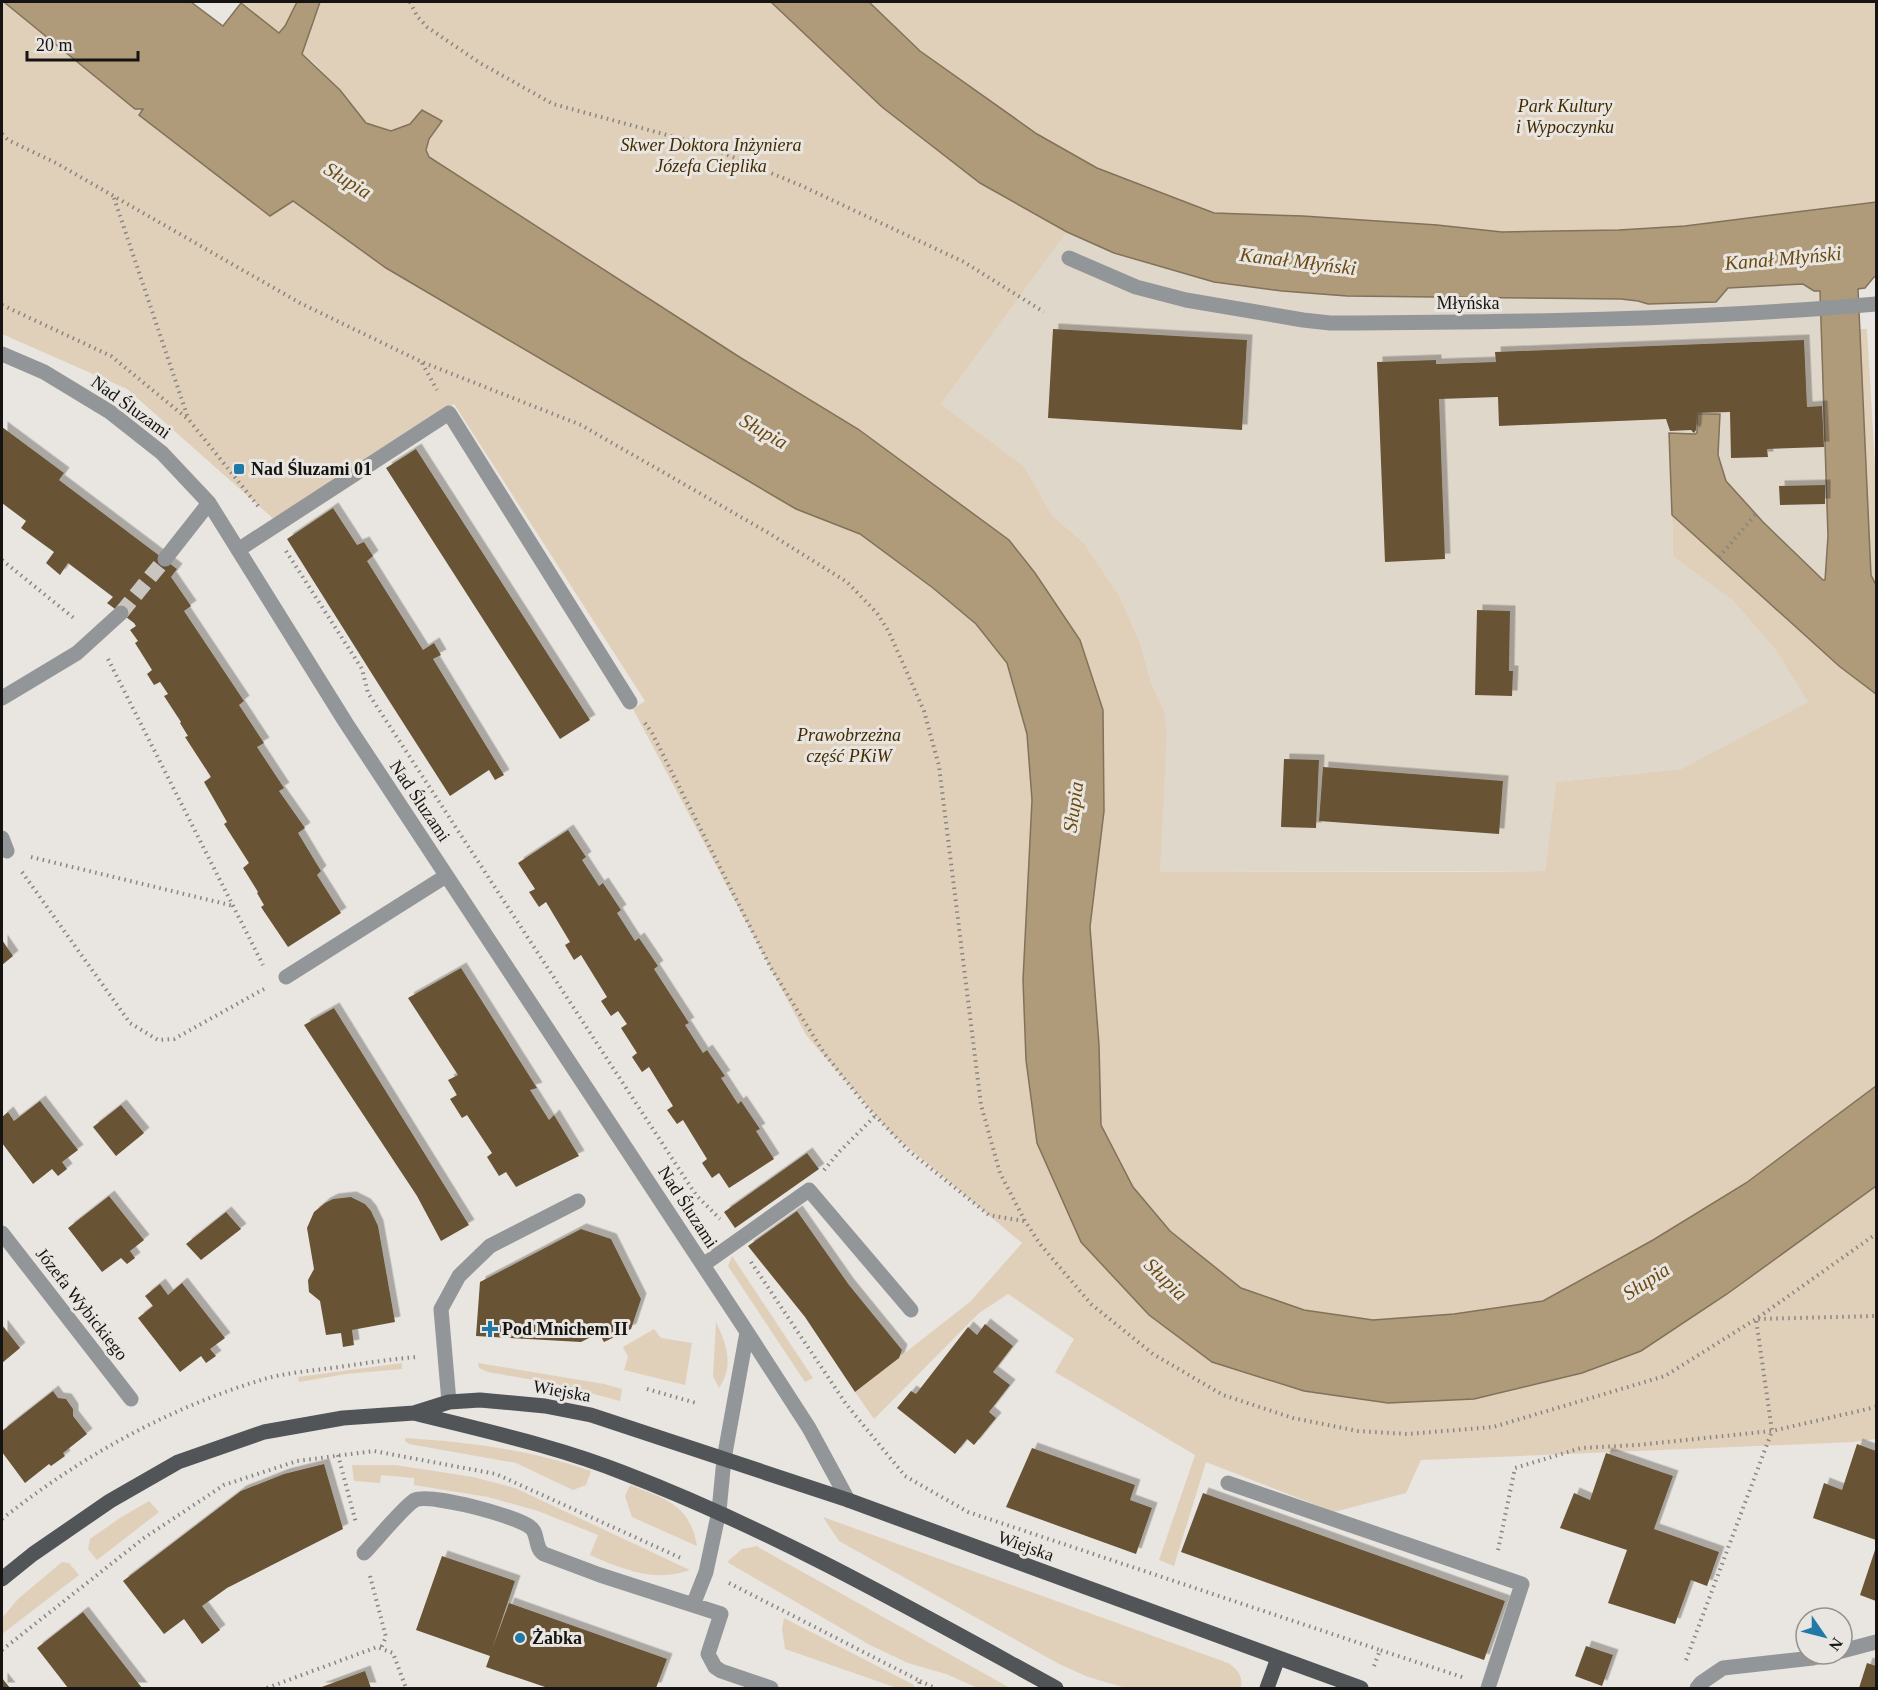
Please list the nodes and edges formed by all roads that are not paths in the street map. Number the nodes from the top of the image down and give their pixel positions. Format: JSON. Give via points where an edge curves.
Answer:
{"nodes":[{"id":1,"x":1069,"y":258,"type":"dead end"},
{"id":2,"x":1869,"y":305,"type":"edge"},
{"id":3,"x":2,"y":354,"type":"edge"},
{"id":4,"x":209,"y":503,"type":"junction"},
{"id":5,"x":238,"y":550,"type":"junction"},
{"id":6,"x":165,"y":559,"type":"tunnel mouth"},
{"id":7,"x":121,"y":613,"type":"tunnel mouth"},
{"id":8,"x":2,"y":698,"type":"edge"},
{"id":9,"x":630,"y":702,"type":"road end"},
{"id":10,"x":446,"y":876,"type":"junction"},
{"id":11,"x":279,"y":981,"type":"road end"},
{"id":12,"x":578,"y":1201,"type":"dead end"},
{"id":13,"x":2,"y":1233,"type":"edge"},
{"id":14,"x":702,"y":1265,"type":"junction"},
{"id":15,"x":911,"y":1310,"type":"dead end"},
{"id":16,"x":747,"y":1332,"type":"junction"},
{"id":17,"x":131,"y":1399,"type":"dead end"},
{"id":18,"x":449,"y":1402,"type":"junction"},
{"id":19,"x":414,"y":1413,"type":"junction"},
{"id":20,"x":724,"y":1459,"type":"junction"},
{"id":21,"x":1228,"y":1483,"type":"dead end"},
{"id":22,"x":848,"y":1500,"type":"junction"},
{"id":23,"x":719,"y":1512,"type":"junction"},
{"id":24,"x":364,"y":1553,"type":"dead end"},
{"id":25,"x":2,"y":1579,"type":"edge"},
{"id":26,"x":693,"y":1605,"type":"junction"},
{"id":27,"x":1876,"y":1642,"type":"edge"},
{"id":28,"x":1854,"y":1648,"type":"edge"},
{"id":29,"x":1278,"y":1658,"type":"junction"},
{"id":30,"x":1794,"y":1660,"type":"edge"},
{"id":31,"x":1488,"y":1688,"type":"edge"},
{"id":32,"x":771,"y":1689,"type":"edge"},
{"id":33,"x":1056,"y":1689,"type":"edge"},
{"id":34,"x":1267,"y":1689,"type":"edge"},
{"id":35,"x":1361,"y":1689,"type":"edge"},
{"id":36,"x":1697,"y":1689,"type":"edge"}],
"edges":[{"from":1,"to":2,"type":"street","name":"Młyńska","via":[[1136,287],[1176,297],[1330,323],[1552,322]]},
{"from":3,"to":4,"type":"street","name":"Nad Śluzami","via":[[44,372],[110,412],[162,453]]},
{"from":4,"to":5,"type":"street","name":"Nad Śluzami"},
{"from":4,"to":6,"type":"street"},
{"from":5,"to":9,"type":"street","via":[[449,413]]},
{"from":5,"to":10,"type":"street","name":"Nad Śluzami"},
{"from":7,"to":8,"type":"street","via":[[77,653]]},
{"from":10,"to":11,"type":"street"},
{"from":10,"to":14,"type":"street","name":"Nad Śluzami"},
{"from":12,"to":18,"type":"street","via":[[490,1246],[459,1276],[441,1309]]},
{"from":13,"to":17,"type":"street","name":"Józefa Wybickiego"},
{"from":14,"to":15,"type":"street","via":[[809,1190]]},
{"from":14,"to":16,"type":"street","name":"Nad Śluzami"},
{"from":16,"to":20,"type":"street"},
{"from":16,"to":22,"type":"street","name":"Nad Śluzami","via":[[809,1428]]},
{"from":18,"to":19,"type":"main road","name":"Wiejska"},
{"from":18,"to":20,"type":"main road","name":"Wiejska","via":[[480,1400],[591,1415]]},
{"from":19,"to":23,"type":"main road","via":[[555,1448]]},
{"from":19,"to":25,"type":"main road","via":[[343,1418],[264,1432],[178,1462],[110,1502]]},
{"from":20,"to":22,"type":"main road","name":"Wiejska"},
{"from":20,"to":23,"type":"street"},
{"from":21,"to":31,"type":"street","via":[[1522,1584]]},
{"from":22,"to":29,"type":"main road","name":"Wiejska"},
{"from":23,"to":26,"type":"street","via":[[706,1572]]},
{"from":23,"to":33,"type":"main road","via":[[875,1589]]},
{"from":24,"to":26,"type":"street","via":[[412,1501],[425,1498],[483,1508],[528,1525],[544,1554]]},
{"from":26,"to":32,"type":"street","via":[[721,1614],[708,1654],[714,1667]]},
{"from":27,"to":28,"type":"street"},
{"from":29,"to":34,"type":"main road"},
{"from":29,"to":35,"type":"main road","name":"Wiejska"},
{"from":30,"to":36,"type":"street","via":[[1723,1668]]}]}
